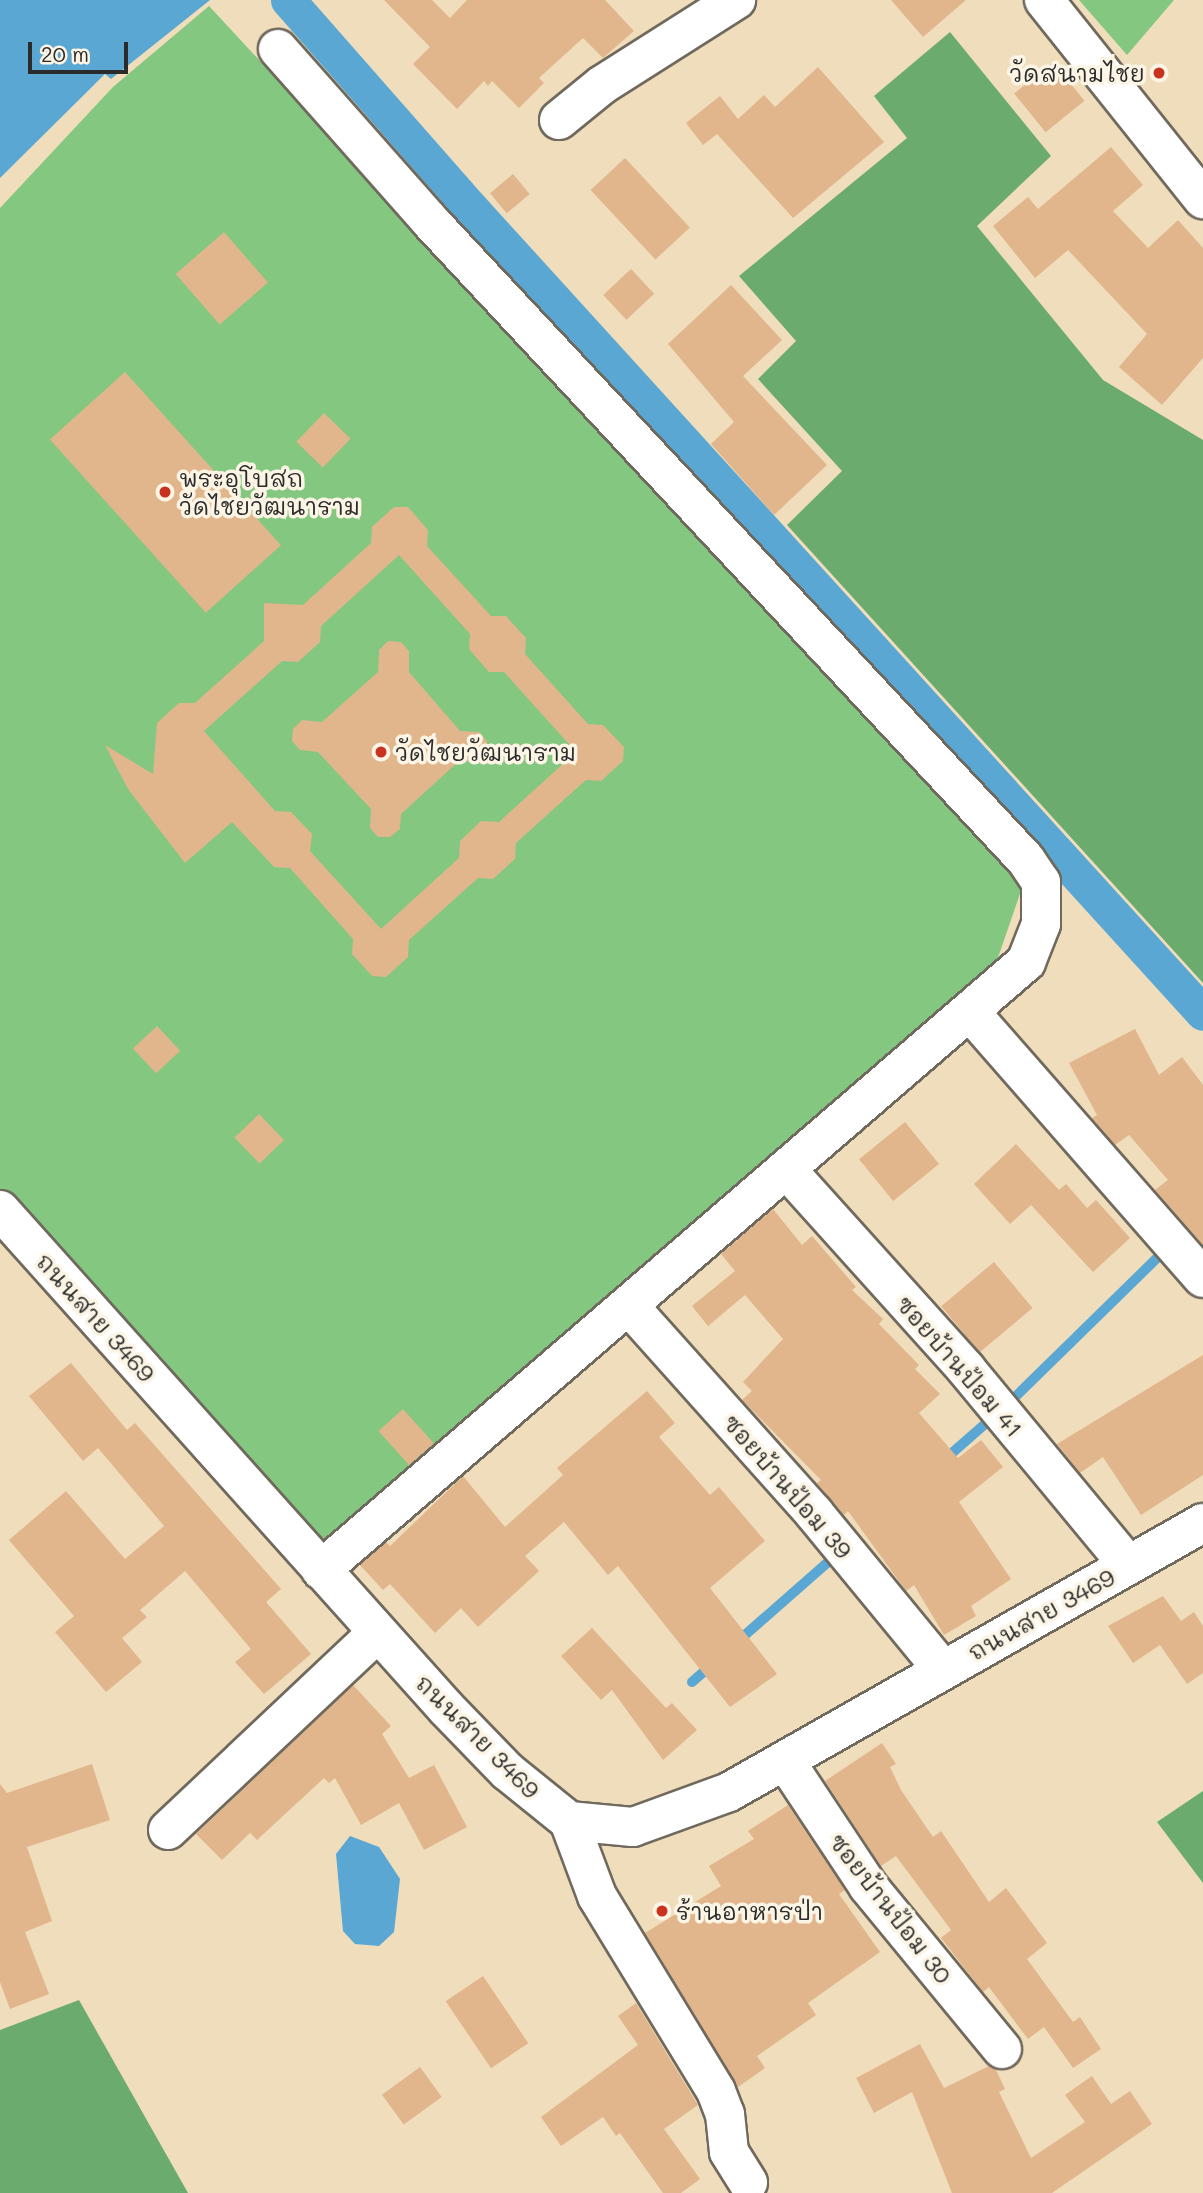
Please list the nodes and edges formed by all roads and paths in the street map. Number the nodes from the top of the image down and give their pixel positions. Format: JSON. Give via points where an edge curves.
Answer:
{"nodes":[{"id":1,"x":736,"y":0,"type":"edge"},
{"id":2,"x":1044,"y":0,"type":"edge"},
{"id":3,"x":278,"y":49,"type":"dead end"},
{"id":4,"x":559,"y":120,"type":"dead end"},
{"id":5,"x":1203,"y":199,"type":"edge"},
{"id":6,"x":971,"y":1013,"type":"junction"},
{"id":7,"x":787,"y":1170,"type":"junction"},
{"id":8,"x":0,"y":1210,"type":"edge"},
{"id":9,"x":1203,"y":1278,"type":"edge"},
{"id":10,"x":629,"y":1306,"type":"junction"},
{"id":11,"x":1203,"y":1523,"type":"edge"},
{"id":12,"x":1128,"y":1565,"type":"junction"},
{"id":13,"x":321,"y":1570,"type":"junction"},
{"id":14,"x":377,"y":1633,"type":"junction"},
{"id":15,"x":943,"y":1670,"type":"junction"},
{"id":16,"x":786,"y":1762,"type":"junction"},
{"id":17,"x":569,"y":1821,"type":"junction"},
{"id":18,"x":169,"y":1830,"type":"dead end"},
{"id":19,"x":1002,"y":2049,"type":"dead end"},
{"id":20,"x":748,"y":2182,"type":"dead end"}],
"edges":[{"from":1,"to":4,"type":"street","via":[[602,85]]},
{"from":2,"to":5,"type":"street"},
{"from":3,"to":6,"type":"street","via":[[430,221],[1026,860],[1041,882],[1041,924],[1026,962]]},
{"from":6,"to":7,"type":"street"},
{"from":6,"to":9,"type":"street"},
{"from":7,"to":10,"type":"street"},
{"from":7,"to":12,"type":"street","name":"ซอยบ้านป้อม 41","via":[[966,1369]]},
{"from":8,"to":13,"type":"street","name":"ถนนสาย 3469"},
{"from":10,"to":13,"type":"street"},
{"from":10,"to":15,"type":"street","name":"ซอยบ้านป้อม 39","via":[[814,1513]]},
{"from":11,"to":12,"type":"street","name":"ถนนสาย 3469"},
{"from":12,"to":15,"type":"street","name":"ถนนสาย 3469"},
{"from":13,"to":14,"type":"street","name":"ถนนสาย 3469"},
{"from":14,"to":17,"type":"street","name":"ถนนสาย 3469","via":[[507,1771]]},
{"from":14,"to":18,"type":"street"},
{"from":15,"to":16,"type":"street","name":"ถนนสาย 3469"},
{"from":16,"to":17,"type":"street","name":"ถนนสาย 3469","via":[[729,1792],[633,1827]]},
{"from":16,"to":19,"type":"street","name":"ซอยบ้านป้อม 30","via":[[868,1886]]},
{"from":17,"to":20,"type":"street","via":[[597,1896],[716,2091],[725,2114],[729,2152]]}]}
